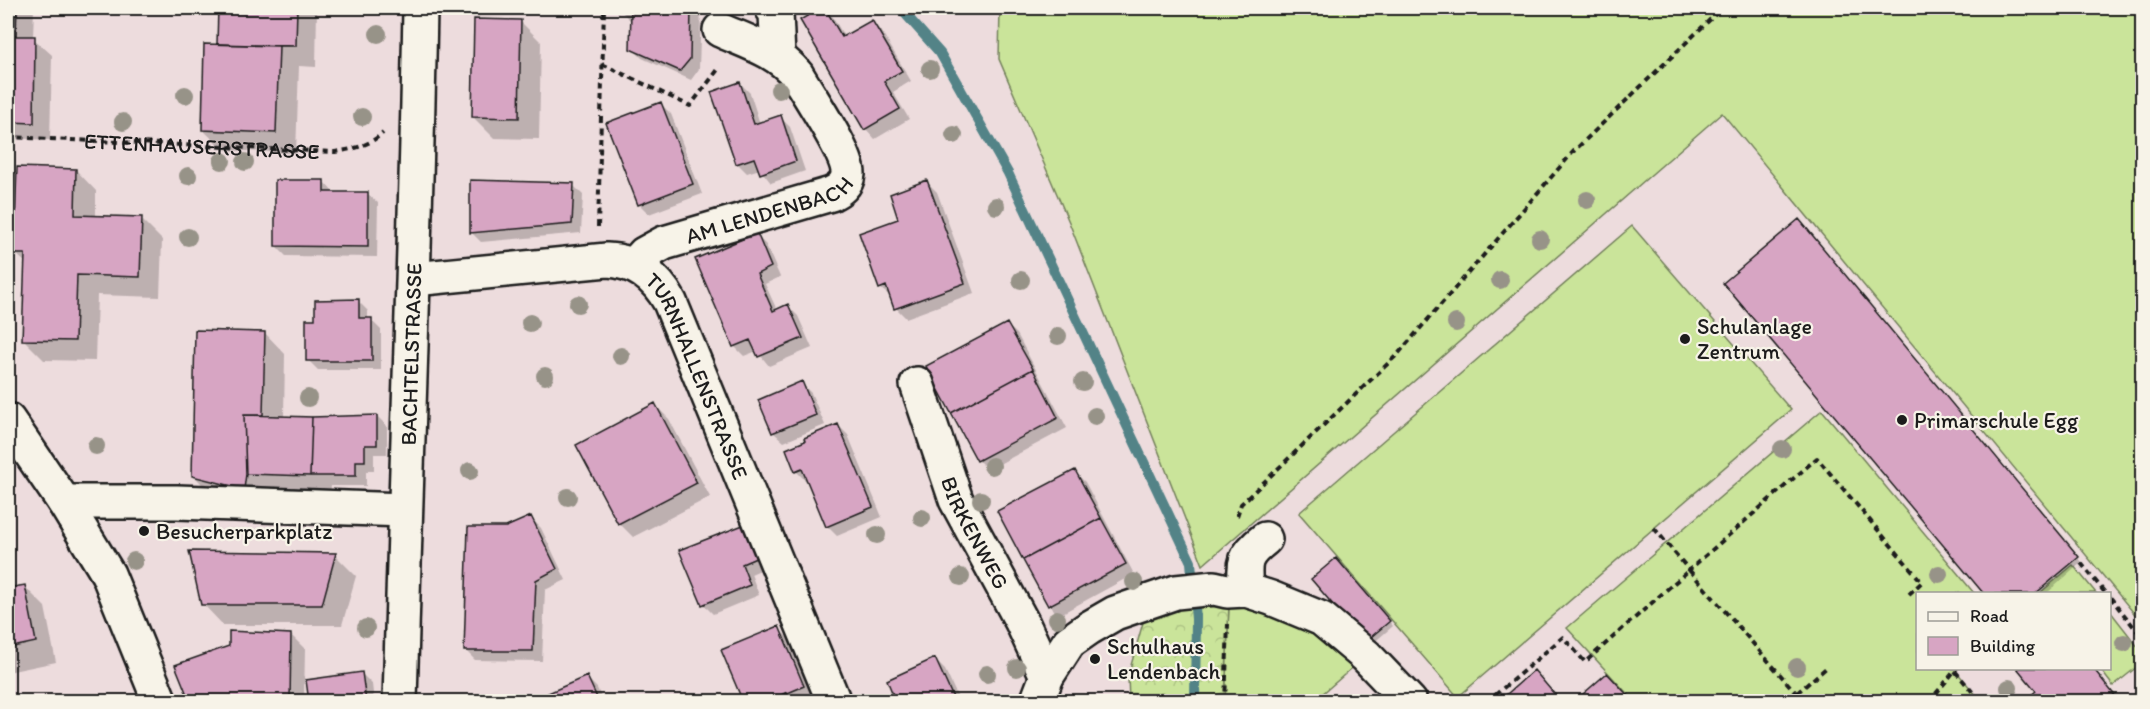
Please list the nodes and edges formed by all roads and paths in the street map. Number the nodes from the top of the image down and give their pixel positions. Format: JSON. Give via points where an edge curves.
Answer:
{"nodes":[{"id":1,"x":420,"y":8,"type":"edge"},
{"id":2,"x":604,"y":8,"type":"edge"},
{"id":3,"x":772,"y":8,"type":"edge"},
{"id":4,"x":1722,"y":8,"type":"edge"},
{"id":5,"x":731,"y":35,"type":"joint"},
{"id":6,"x":778,"y":57,"type":"junction"},
{"id":7,"x":602,"y":64,"type":"junction"},
{"id":8,"x":388,"y":128,"type":"dead end"},
{"id":9,"x":8,"y":137,"type":"edge"},
{"id":10,"x":597,"y":261,"type":"junction"},
{"id":11,"x":634,"y":265,"type":"junction"},
{"id":12,"x":414,"y":279,"type":"junction"},
{"id":13,"x":917,"y":384,"type":"dead end"},
{"id":14,"x":8,"y":420,"type":"edge"},
{"id":15,"x":64,"y":502,"type":"junction"},
{"id":16,"x":405,"y":510,"type":"junction"},
{"id":17,"x":1234,"y":525,"type":"dead end"},
{"id":18,"x":1654,"y":528,"type":"dead end"},
{"id":19,"x":1265,"y":539,"type":"dead end"},
{"id":20,"x":2081,"y":563,"type":"dead end"},
{"id":21,"x":1689,"y":570,"type":"junction"},
{"id":22,"x":1229,"y":590,"type":"junction"},
{"id":23,"x":2104,"y":592,"type":"edge"},
{"id":24,"x":1906,"y":597,"type":"dead end"},
{"id":25,"x":2111,"y":599,"type":"edge"},
{"id":26,"x":2142,"y":637,"type":"edge"},
{"id":27,"x":1826,"y":668,"type":"dead end"},
{"id":28,"x":1956,"y":670,"type":"edge"},
{"id":29,"x":1042,"y":689,"type":"edge"},
{"id":30,"x":1797,"y":693,"type":"junction"},
{"id":31,"x":160,"y":702,"type":"edge"},
{"id":32,"x":400,"y":702,"type":"edge"},
{"id":33,"x":834,"y":702,"type":"edge"},
{"id":34,"x":1225,"y":702,"type":"edge"},
{"id":35,"x":1410,"y":702,"type":"edge"},
{"id":36,"x":1487,"y":702,"type":"edge"},
{"id":37,"x":1804,"y":702,"type":"edge"},
{"id":38,"x":1929,"y":702,"type":"edge"},
{"id":39,"x":1981,"y":702,"type":"edge"}],
"edges":[{"from":1,"to":12,"type":"street","name":"BACHTELSTRASSE"},
{"from":2,"to":7,"type":"path"},
{"from":3,"to":6,"type":"street","via":[[776,14]]},
{"from":4,"to":17,"type":"path","via":[[1573,152],[1398,354],[1241,504]]},
{"from":5,"to":6,"type":"street","name":"AM LENDENBACH"},
{"from":5,"to":7,"type":"path","via":[[690,106]]},
{"from":6,"to":11,"type":"street","name":"AM LENDENBACH","via":[[797,75],[843,155],[846,183],[831,194],[663,243]]},
{"from":7,"to":10,"type":"path"},
{"from":8,"to":9,"type":"path","name":"ETTENHAUSERSTRASSE","via":[[372,142],[335,152]]},
{"from":10,"to":11,"type":"street","name":"TURNHALLENSTRASSE"},
{"from":10,"to":12,"type":"street","name":"TURNHALLENSTRASSE"},
{"from":11,"to":33,"type":"street","name":"TURNHALLENSTRASSE","via":[[653,279],[670,302]]},
{"from":12,"to":16,"type":"street","name":"BACHTELSTRASSE"},
{"from":13,"to":29,"type":"street","name":"BIRKENWEG","via":[[956,500],[1022,622]]},
{"from":14,"to":15,"type":"street"},
{"from":15,"to":16,"type":"street"},
{"from":15,"to":31,"type":"street","via":[[108,574]]},
{"from":16,"to":32,"type":"street","name":"BACHTELSTRASSE"},
{"from":18,"to":21,"type":"path"},
{"from":19,"to":22,"type":"street","via":[[1250,550]]},
{"from":20,"to":23,"type":"path"},
{"from":21,"to":24,"type":"path","via":[[1817,458],[1922,582]]},
{"from":21,"to":30,"type":"path"},
{"from":21,"to":36,"type":"path","via":[[1585,662],[1563,637]]},
{"from":22,"to":29,"type":"street","name":"BIRKENWEG","via":[[1176,591],[1115,613],[1069,642]]},
{"from":22,"to":34,"type":"path"},
{"from":22,"to":35,"type":"street","via":[[1270,598],[1322,619],[1366,656]]},
{"from":25,"to":26,"type":"path"},
{"from":27,"to":30,"type":"path"},
{"from":28,"to":38,"type":"path"},
{"from":28,"to":39,"type":"path"},
{"from":30,"to":37,"type":"path"}]}
